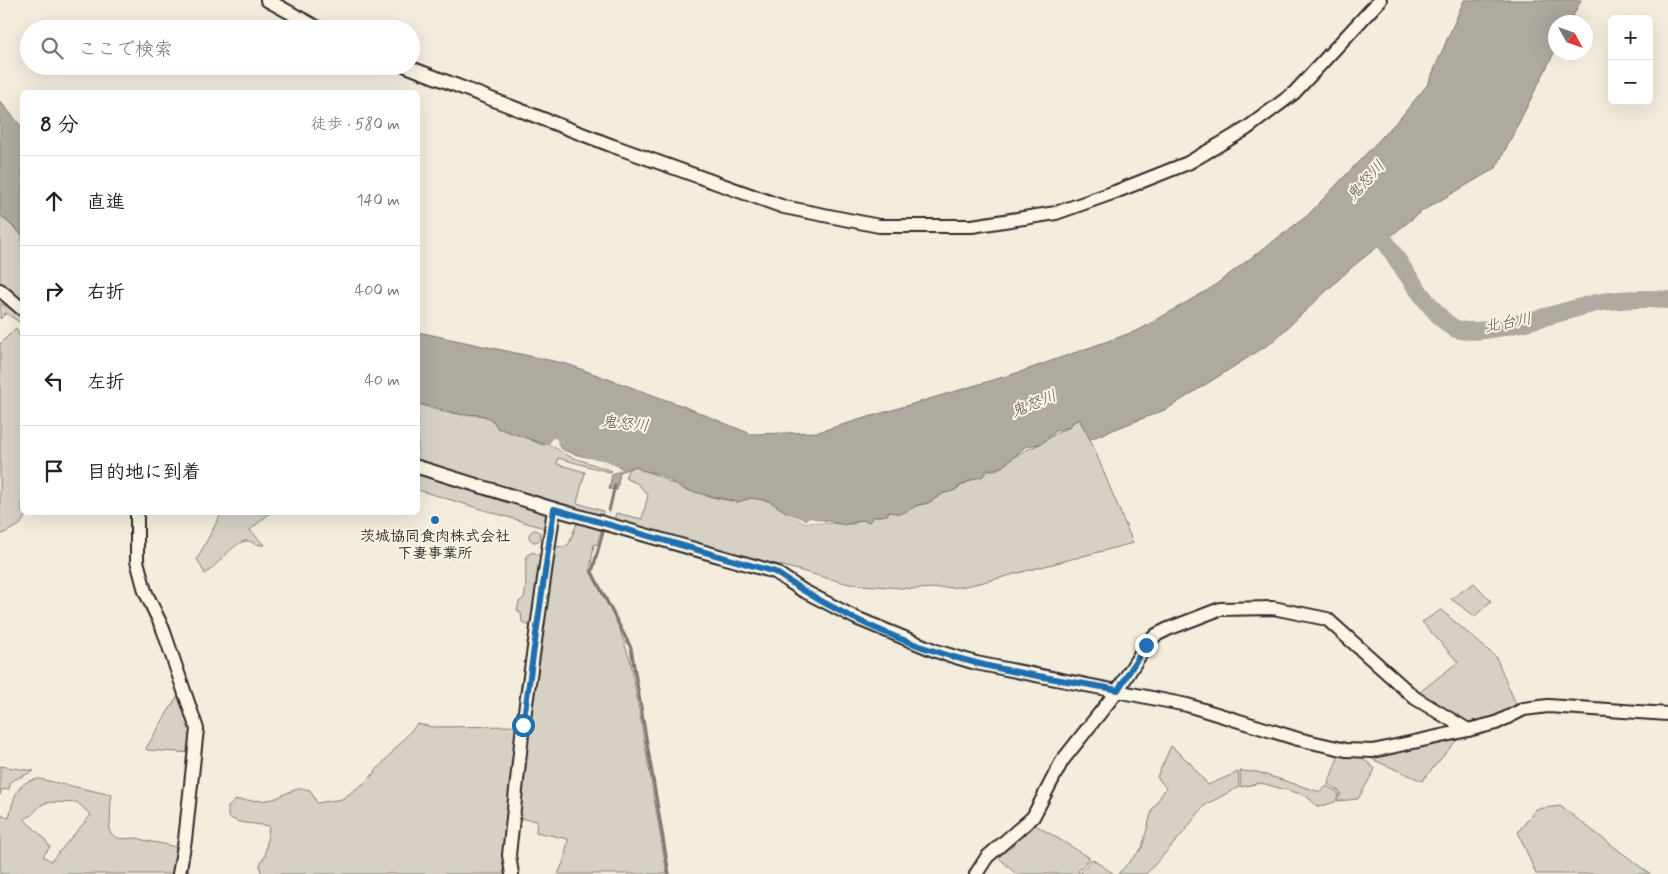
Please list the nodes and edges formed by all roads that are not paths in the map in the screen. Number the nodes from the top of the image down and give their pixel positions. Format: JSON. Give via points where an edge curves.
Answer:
{"nodes":[{"id":1,"x":267,"y":0,"type":"edge"},
{"id":2,"x":1380,"y":0,"type":"edge"},
{"id":3,"x":304,"y":20,"type":"edge"},
{"id":4,"x":420,"y":71,"type":"edge"},
{"id":5,"x":0,"y":290,"type":"edge"},
{"id":6,"x":0,"y":300,"type":"edge"},
{"id":7,"x":18,"y":306,"type":"edge"},
{"id":8,"x":420,"y":468,"type":"edge"},
{"id":9,"x":554,"y":509,"type":"junction"},
{"id":10,"x":137,"y":515,"type":"edge"},
{"id":11,"x":1118,"y":690,"type":"junction"},
{"id":12,"x":1668,"y":714,"type":"edge"},
{"id":13,"x":1468,"y":730,"type":"junction"},
{"id":14,"x":179,"y":874,"type":"edge"},
{"id":15,"x":512,"y":874,"type":"edge"},
{"id":16,"x":976,"y":874,"type":"edge"}],
"edges":[{"from":1,"to":3,"type":"street"},
{"from":2,"to":4,"type":"street","via":[[1294,93],[1246,129],[1188,163],[1056,213],[972,226],[879,226],[784,207],[613,146]]},
{"from":5,"to":7,"type":"street"},
{"from":6,"to":7,"type":"street"},
{"from":8,"to":9,"type":"street"},
{"from":9,"to":11,"type":"street","via":[[775,572],[856,618],[922,646],[976,663]]},
{"from":9,"to":15,"type":"street","via":[[523,725],[509,855]]},
{"from":10,"to":14,"type":"street","via":[[137,561],[145,591],[163,629],[197,729]]},
{"from":11,"to":13,"type":"street","via":[[1188,705],[1298,739],[1346,750],[1373,751]]},
{"from":11,"to":13,"type":"street","via":[[1146,645],[1156,635],[1220,609],[1273,608],[1327,619],[1415,698]]},
{"from":11,"to":16,"type":"street","via":[[1062,761],[1033,818],[987,857]]},
{"from":12,"to":13,"type":"street","via":[[1548,706],[1524,709],[1496,723]]}]}
